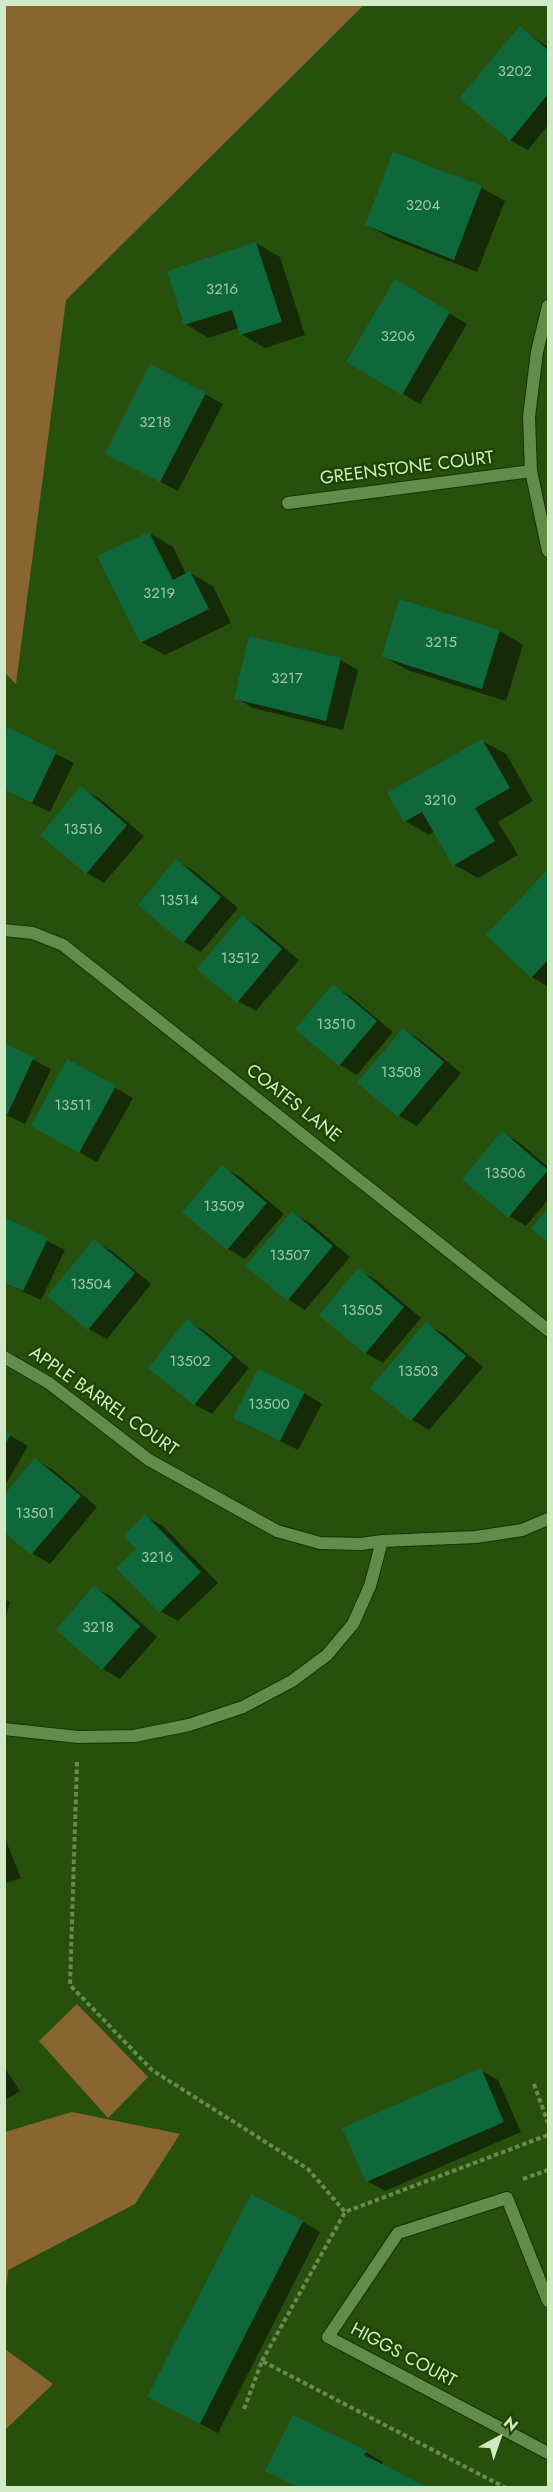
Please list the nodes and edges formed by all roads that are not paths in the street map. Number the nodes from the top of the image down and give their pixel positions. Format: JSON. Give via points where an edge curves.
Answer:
{"nodes":[{"id":1,"x":549,"y":306,"type":"edge"},
{"id":2,"x":531,"y":471,"type":"junction"},
{"id":3,"x":288,"y":503,"type":"dead end"},
{"id":4,"x":549,"y":551,"type":"edge"},
{"id":5,"x":4,"y":930,"type":"edge"},
{"id":6,"x":549,"y":1329,"type":"edge"},
{"id":7,"x":4,"y":1356,"type":"edge"},
{"id":8,"x":549,"y":1519,"type":"edge"},
{"id":9,"x":382,"y":1540,"type":"junction"},
{"id":10,"x":4,"y":1729,"type":"edge"},
{"id":11,"x":549,"y":2301,"type":"edge"},
{"id":12,"x":549,"y":2453,"type":"edge"}],
"edges":[{"from":1,"to":2,"type":"street","via":[[537,352],[530,417]]},
{"from":2,"to":3,"type":"street","name":"GREENSTONE COURT"},
{"from":2,"to":4,"type":"street"},
{"from":5,"to":6,"type":"street","name":"COATES LANE","via":[[33,933],[63,945]]},
{"from":7,"to":9,"type":"street","name":"APPLE BARREL COURT","via":[[49,1383],[149,1460],[278,1531],[320,1543]]},
{"from":8,"to":9,"type":"street","via":[[522,1530],[476,1537]]},
{"from":9,"to":10,"type":"street","via":[[370,1586],[353,1624],[327,1655],[292,1681],[243,1707],[189,1725],[134,1736],[78,1737]]},
{"from":11,"to":12,"type":"street","name":"HIGGS COURT","via":[[507,2198],[398,2233],[328,2337]]}]}
